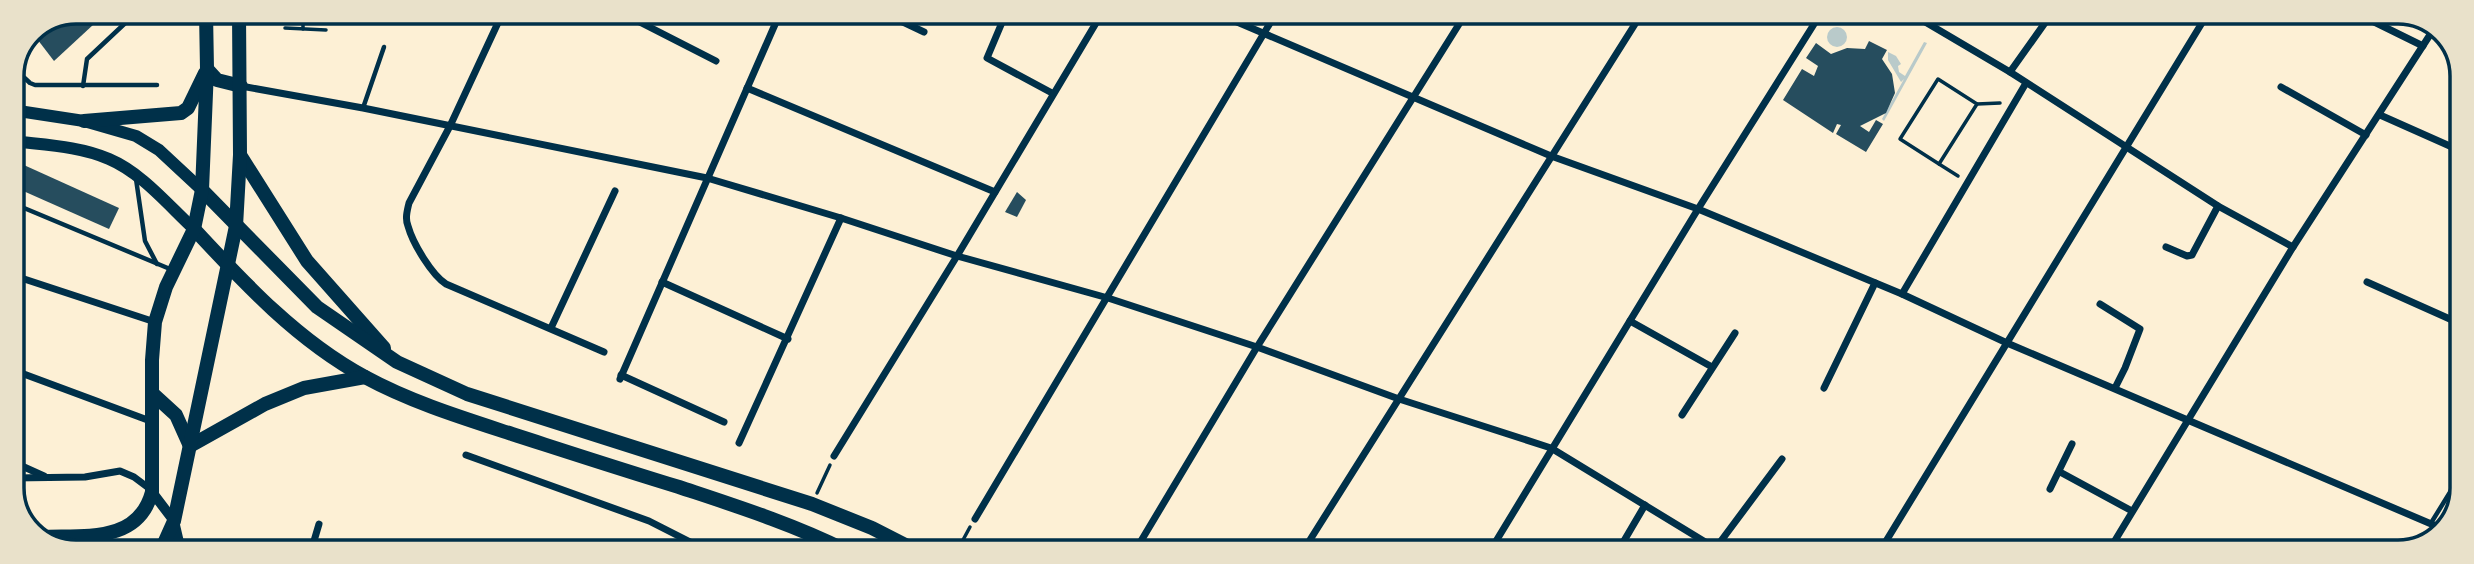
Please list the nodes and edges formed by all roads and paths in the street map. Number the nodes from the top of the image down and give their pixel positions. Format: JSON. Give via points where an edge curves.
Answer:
{"nodes":[{"id":1,"x":124,"y":24,"type":"edge"},
{"id":2,"x":206,"y":24,"type":"edge"},
{"id":3,"x":239,"y":24,"type":"edge"},
{"id":4,"x":303,"y":24,"type":"edge"},
{"id":5,"x":497,"y":24,"type":"edge"},
{"id":6,"x":644,"y":24,"type":"edge"},
{"id":7,"x":775,"y":24,"type":"edge"},
{"id":8,"x":907,"y":24,"type":"edge"},
{"id":9,"x":1001,"y":24,"type":"edge"},
{"id":10,"x":1095,"y":24,"type":"edge"},
{"id":11,"x":1241,"y":24,"type":"edge"},
{"id":12,"x":1270,"y":24,"type":"edge"},
{"id":13,"x":1459,"y":24,"type":"edge"},
{"id":14,"x":1635,"y":24,"type":"edge"},
{"id":15,"x":1814,"y":24,"type":"edge"},
{"id":16,"x":1929,"y":24,"type":"edge"},
{"id":17,"x":2044,"y":24,"type":"edge"},
{"id":18,"x":2201,"y":24,"type":"edge"},
{"id":19,"x":2380,"y":24,"type":"edge"},
{"id":20,"x":285,"y":28,"type":"dead end"},
{"id":21,"x":303,"y":29,"type":"junction"},
{"id":22,"x":326,"y":30,"type":"dead end"},
{"id":23,"x":924,"y":32,"type":"dead end"},
{"id":24,"x":1264,"y":34,"type":"junction"},
{"id":25,"x":2430,"y":35,"type":"edge"},
{"id":26,"x":2423,"y":46,"type":"junction"},
{"id":27,"x":384,"y":47,"type":"dead end"},
{"id":28,"x":716,"y":61,"type":"dead end"},
{"id":29,"x":207,"y":69,"type":"junction"},
{"id":30,"x":2010,"y":72,"type":"junction"},
{"id":31,"x":24,"y":77,"type":"edge"},
{"id":32,"x":2026,"y":83,"type":"junction"},
{"id":33,"x":157,"y":85,"type":"dead end"},
{"id":34,"x":83,"y":86,"type":"junction"},
{"id":35,"x":240,"y":86,"type":"junction"},
{"id":36,"x":2281,"y":87,"type":"dead end"},
{"id":37,"x":747,"y":88,"type":"junction"},
{"id":38,"x":1052,"y":93,"type":"junction"},
{"id":39,"x":1414,"y":98,"type":"junction"},
{"id":40,"x":2015,"y":102,"type":"junction"},
{"id":41,"x":1977,"y":104,"type":"junction"},
{"id":42,"x":363,"y":108,"type":"junction"},
{"id":43,"x":24,"y":112,"type":"edge"},
{"id":44,"x":2380,"y":115,"type":"junction"},
{"id":45,"x":84,"y":121,"type":"junction"},
{"id":46,"x":450,"y":126,"type":"junction"},
{"id":47,"x":2367,"y":135,"type":"junction"},
{"id":48,"x":24,"y":143,"type":"edge"},
{"id":49,"x":2449,"y":145,"type":"edge"},
{"id":50,"x":2126,"y":148,"type":"junction"},
{"id":51,"x":240,"y":155,"type":"junction"},
{"id":52,"x":1551,"y":156,"type":"junction"},
{"id":53,"x":1939,"y":164,"type":"junction"},
{"id":54,"x":135,"y":175,"type":"junction"},
{"id":55,"x":707,"y":178,"type":"junction"},
{"id":56,"x":1968,"y":182,"type":"junction"},
{"id":57,"x":202,"y":190,"type":"junction"},
{"id":58,"x":615,"y":191,"type":"dead end"},
{"id":59,"x":995,"y":192,"type":"junction"},
{"id":60,"x":2218,"y":206,"type":"junction"},
{"id":61,"x":24,"y":208,"type":"edge"},
{"id":62,"x":1698,"y":209,"type":"junction"},
{"id":63,"x":842,"y":218,"type":"junction"},
{"id":64,"x":236,"y":226,"type":"junction"},
{"id":65,"x":194,"y":229,"type":"junction"},
{"id":66,"x":2166,"y":247,"type":"dead end"},
{"id":67,"x":2293,"y":247,"type":"junction"},
{"id":68,"x":957,"y":256,"type":"junction"},
{"id":69,"x":158,"y":264,"type":"junction"},
{"id":70,"x":228,"y":266,"type":"junction"},
{"id":71,"x":174,"y":271,"type":"junction"},
{"id":72,"x":24,"y":279,"type":"edge"},
{"id":73,"x":662,"y":282,"type":"junction"},
{"id":74,"x":2367,"y":282,"type":"dead end"},
{"id":75,"x":1875,"y":283,"type":"junction"},
{"id":76,"x":1902,"y":294,"type":"junction"},
{"id":77,"x":1108,"y":298,"type":"junction"},
{"id":78,"x":2100,"y":304,"type":"dead end"},
{"id":79,"x":2450,"y":319,"type":"edge"},
{"id":80,"x":1630,"y":321,"type":"junction"},
{"id":81,"x":155,"y":322,"type":"junction"},
{"id":82,"x":551,"y":328,"type":"junction"},
{"id":83,"x":1735,"y":333,"type":"dead end"},
{"id":84,"x":788,"y":339,"type":"junction"},
{"id":85,"x":2007,"y":343,"type":"junction"},
{"id":86,"x":1258,"y":347,"type":"junction"},
{"id":87,"x":604,"y":352,"type":"dead end"},
{"id":88,"x":397,"y":362,"type":"junction"},
{"id":89,"x":1712,"y":367,"type":"junction"},
{"id":90,"x":25,"y":374,"type":"edge"},
{"id":91,"x":365,"y":377,"type":"junction"},
{"id":92,"x":1824,"y":388,"type":"dead end"},
{"id":93,"x":2115,"y":388,"type":"junction"},
{"id":94,"x":153,"y":394,"type":"junction"},
{"id":95,"x":1399,"y":399,"type":"junction"},
{"id":96,"x":1682,"y":415,"type":"dead end"},
{"id":97,"x":2187,"y":420,"type":"junction"},
{"id":98,"x":724,"y":422,"type":"dead end"},
{"id":99,"x":154,"y":423,"type":"junction"},
{"id":100,"x":739,"y":443,"type":"dead end"},
{"id":101,"x":2072,"y":444,"type":"dead end"},
{"id":102,"x":190,"y":446,"type":"junction"},
{"id":103,"x":1551,"y":448,"type":"junction"},
{"id":104,"x":466,"y":455,"type":"dead end"},
{"id":105,"x":834,"y":456,"type":"joint"},
{"id":106,"x":1782,"y":459,"type":"dead end"},
{"id":107,"x":25,"y":467,"type":"edge"},
{"id":108,"x":2060,"y":472,"type":"junction"},
{"id":109,"x":46,"y":477,"type":"junction"},
{"id":110,"x":25,"y":478,"type":"edge"},
{"id":111,"x":2050,"y":489,"type":"dead end"},
{"id":112,"x":152,"y":492,"type":"junction"},
{"id":113,"x":2449,"y":493,"type":"edge"},
{"id":114,"x":812,"y":503,"type":"junction"},
{"id":115,"x":1645,"y":505,"type":"junction"},
{"id":116,"x":2132,"y":511,"type":"junction"},
{"id":117,"x":975,"y":519,"type":"joint"},
{"id":118,"x":174,"y":521,"type":"junction"},
{"id":119,"x":2431,"y":523,"type":"junction"},
{"id":120,"x":319,"y":524,"type":"dead end"},
{"id":121,"x":2434,"y":525,"type":"edge"},
{"id":122,"x":57,"y":536,"type":"edge"},
{"id":123,"x":166,"y":540,"type":"edge"},
{"id":124,"x":178,"y":540,"type":"edge"},
{"id":125,"x":314,"y":540,"type":"edge"},
{"id":126,"x":686,"y":540,"type":"edge"},
{"id":127,"x":826,"y":540,"type":"edge"},
{"id":128,"x":895,"y":540,"type":"edge"},
{"id":129,"x":963,"y":540,"type":"edge"},
{"id":130,"x":1142,"y":540,"type":"edge"},
{"id":131,"x":1310,"y":540,"type":"edge"},
{"id":132,"x":1497,"y":540,"type":"edge"},
{"id":133,"x":1624,"y":540,"type":"edge"},
{"id":134,"x":1702,"y":540,"type":"edge"},
{"id":135,"x":1725,"y":540,"type":"edge"},
{"id":136,"x":1887,"y":540,"type":"edge"},
{"id":137,"x":2115,"y":540,"type":"edge"}],
"edges":[{"from":1,"to":34,"type":"lane","via":[[87,59]]},
{"from":2,"to":29,"type":"main road"},
{"from":3,"to":35,"type":"main road"},
{"from":4,"to":21,"type":"path"},
{"from":5,"to":46,"type":"street"},
{"from":6,"to":28,"type":"street"},
{"from":7,"to":37,"type":"street"},
{"from":8,"to":23,"type":"street"},
{"from":9,"to":38,"type":"street","via":[[987,58]]},
{"from":10,"to":38,"type":"street"},
{"from":11,"to":24,"type":"street"},
{"from":12,"to":24,"type":"street"},
{"from":13,"to":39,"type":"street"},
{"from":14,"to":52,"type":"street"},
{"from":15,"to":62,"type":"street"},
{"from":16,"to":30,"type":"street"},
{"from":17,"to":30,"type":"street"},
{"from":18,"to":50,"type":"street"},
{"from":19,"to":26,"type":"street"},
{"from":20,"to":21,"type":"path"},
{"from":21,"to":22,"type":"path"},
{"from":24,"to":39,"type":"street"},
{"from":24,"to":77,"type":"street"},
{"from":25,"to":26,"type":"street"},
{"from":26,"to":44,"type":"street"},
{"from":27,"to":42,"type":"lane"},
{"from":29,"to":35,"type":"main road","via":[[217,80]]},
{"from":29,"to":45,"type":"main road","via":[[181,113]]},
{"from":29,"to":57,"type":"main road"},
{"from":30,"to":32,"type":"street"},
{"from":31,"to":34,"type":"lane","via":[[35,85]]},
{"from":32,"to":40,"type":"street"},
{"from":32,"to":50,"type":"street"},
{"from":33,"to":34,"type":"lane"},
{"from":35,"to":42,"type":"street"},
{"from":35,"to":51,"type":"main road"},
{"from":36,"to":47,"type":"street"},
{"from":37,"to":55,"type":"street"},
{"from":37,"to":59,"type":"street"},
{"from":38,"to":59,"type":"street"},
{"from":39,"to":52,"type":"street"},
{"from":39,"to":86,"type":"street"},
{"from":40,"to":41,"type":"path"},
{"from":40,"to":56,"type":"street"},
{"from":41,"to":53,"type":"path"},
{"from":41,"to":53,"type":"path","via":[[1938,79],[1925,99],[1900,139]]},
{"from":42,"to":46,"type":"street"},
{"from":43,"to":45,"type":"main road"},
{"from":44,"to":47,"type":"street"},
{"from":44,"to":49,"type":"street"},
{"from":45,"to":57,"type":"main road","via":[[148,143]]},
{"from":46,"to":55,"type":"street"},
{"from":46,"to":82,"type":"street","via":[[409,203],[407,226],[446,285]]},
{"from":47,"to":67,"type":"street"},
{"from":48,"to":54,"type":"main road","via":[[110,159]]},
{"from":50,"to":60,"type":"street"},
{"from":50,"to":85,"type":"street"},
{"from":51,"to":64,"type":"main road"},
{"from":51,"to":88,"type":"main road","via":[[307,261]]},
{"from":52,"to":62,"type":"street"},
{"from":52,"to":95,"type":"street"},
{"from":53,"to":56,"type":"path"},
{"from":54,"to":65,"type":"main road"},
{"from":54,"to":69,"type":"lane","via":[[145,241]]},
{"from":55,"to":63,"type":"street"},
{"from":55,"to":73,"type":"street"},
{"from":56,"to":76,"type":"street"},
{"from":57,"to":64,"type":"main road"},
{"from":57,"to":65,"type":"main road"},
{"from":58,"to":82,"type":"street"},
{"from":59,"to":68,"type":"street"},
{"from":60,"to":66,"type":"street","via":[[2192,255]]},
{"from":60,"to":67,"type":"street"},
{"from":61,"to":69,"type":"lane"},
{"from":62,"to":75,"type":"street"},
{"from":62,"to":80,"type":"street"},
{"from":63,"to":68,"type":"street"},
{"from":63,"to":84,"type":"street"},
{"from":64,"to":70,"type":"main road"},
{"from":64,"to":88,"type":"main road","via":[[317,307]]},
{"from":65,"to":70,"type":"main road"},
{"from":65,"to":71,"type":"main road"},
{"from":67,"to":97,"type":"street"},
{"from":68,"to":77,"type":"street"},
{"from":68,"to":105,"type":"street"},
{"from":69,"to":71,"type":"lane"},
{"from":70,"to":91,"type":"main road","via":[[317,347]]},
{"from":70,"to":102,"type":"main road"},
{"from":71,"to":81,"type":"main road"},
{"from":72,"to":81,"type":"street"},
{"from":73,"to":84,"type":"street"},
{"from":73,"to":98,"type":"street","via":[[620,377]]},
{"from":74,"to":79,"type":"street"},
{"from":75,"to":76,"type":"street"},
{"from":75,"to":92,"type":"street"},
{"from":76,"to":85,"type":"street"},
{"from":77,"to":86,"type":"street"},
{"from":77,"to":117,"type":"street"},
{"from":78,"to":93,"type":"street","via":[[2140,330]]},
{"from":80,"to":89,"type":"street"},
{"from":80,"to":103,"type":"street"},
{"from":81,"to":94,"type":"main road"},
{"from":82,"to":87,"type":"street"},
{"from":83,"to":89,"type":"street"},
{"from":84,"to":100,"type":"street"},
{"from":85,"to":93,"type":"street"},
{"from":85,"to":136,"type":"street"},
{"from":86,"to":95,"type":"street"},
{"from":86,"to":130,"type":"street"},
{"from":88,"to":114,"type":"main road","via":[[467,394]]},
{"from":89,"to":96,"type":"street"},
{"from":90,"to":99,"type":"street"},
{"from":91,"to":102,"type":"main road","via":[[304,388]]},
{"from":91,"to":127,"type":"main road","via":[[446,413],[744,508]]},
{"from":93,"to":97,"type":"street"},
{"from":94,"to":99,"type":"main road"},
{"from":94,"to":102,"type":"main road","via":[[176,415]]},
{"from":95,"to":103,"type":"street"},
{"from":95,"to":131,"type":"street"},
{"from":97,"to":116,"type":"street"},
{"from":97,"to":119,"type":"street"},
{"from":99,"to":112,"type":"main road"},
{"from":101,"to":108,"type":"street"},
{"from":102,"to":118,"type":"main road"},
{"from":103,"to":115,"type":"street"},
{"from":103,"to":132,"type":"street"},
{"from":104,"to":126,"type":"street","via":[[649,521]]},
{"from":105,"to":114,"type":"path"},
{"from":106,"to":135,"type":"street"},
{"from":107,"to":109,"type":"street"},
{"from":108,"to":111,"type":"street"},
{"from":108,"to":116,"type":"street"},
{"from":109,"to":110,"type":"street"},
{"from":109,"to":112,"type":"street","via":[[120,471]]},
{"from":112,"to":118,"type":"street"},
{"from":112,"to":122,"type":"main road","via":[[139,520],[119,531]]},
{"from":113,"to":119,"type":"lane"},
{"from":114,"to":128,"type":"main road"},
{"from":115,"to":133,"type":"street"},
{"from":115,"to":134,"type":"street"},
{"from":116,"to":137,"type":"street"},
{"from":117,"to":129,"type":"path"},
{"from":118,"to":123,"type":"main road"},
{"from":118,"to":124,"type":"street"},
{"from":119,"to":121,"type":"street"},
{"from":120,"to":125,"type":"street"}]}
